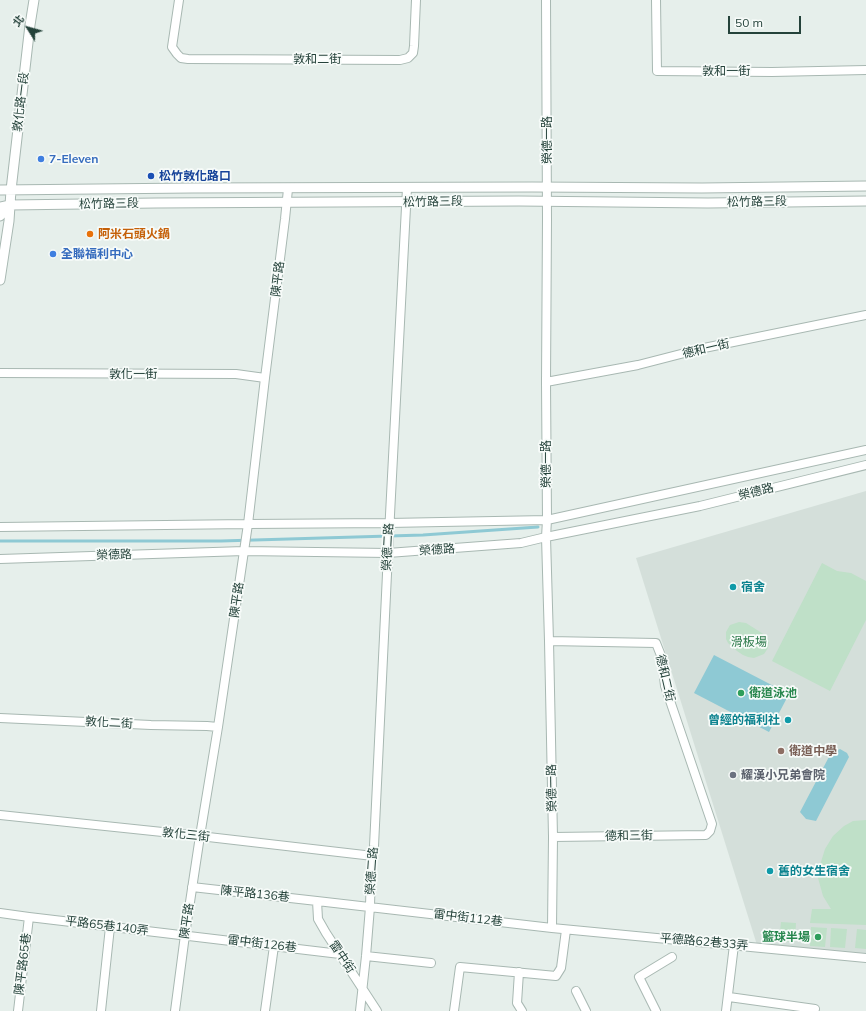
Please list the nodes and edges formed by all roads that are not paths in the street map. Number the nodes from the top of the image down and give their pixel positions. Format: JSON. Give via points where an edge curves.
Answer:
{"nodes":[{"id":1,"x":34,"y":0,"type":"edge"},
{"id":2,"x":179,"y":0,"type":"edge"},
{"id":3,"x":416,"y":0,"type":"edge"},
{"id":4,"x":546,"y":0,"type":"edge"},
{"id":5,"x":656,"y":0,"type":"edge"},
{"id":6,"x":866,"y":70,"type":"edge"},
{"id":7,"x":866,"y":186,"type":"edge"},
{"id":8,"x":288,"y":188,"type":"junction"},
{"id":9,"x":408,"y":188,"type":"junction"},
{"id":10,"x":547,"y":188,"type":"junction"},
{"id":11,"x":0,"y":190,"type":"edge"},
{"id":12,"x":11,"y":190,"type":"junction"},
{"id":13,"x":547,"y":201,"type":"junction"},
{"id":14,"x":866,"y":201,"type":"edge"},
{"id":15,"x":407,"y":202,"type":"junction"},
{"id":16,"x":287,"y":203,"type":"junction"},
{"id":17,"x":10,"y":205,"type":"junction"},
{"id":18,"x":0,"y":207,"type":"edge"},
{"id":19,"x":0,"y":216,"type":"edge"},
{"id":20,"x":0,"y":280,"type":"edge"},
{"id":21,"x":866,"y":315,"type":"edge"},
{"id":22,"x":0,"y":373,"type":"edge"},
{"id":23,"x":265,"y":378,"type":"junction"},
{"id":24,"x":546,"y":382,"type":"junction"},
{"id":25,"x":866,"y":450,"type":"edge"},
{"id":26,"x":866,"y":465,"type":"edge"},
{"id":27,"x":547,"y":520,"type":"junction"},
{"id":28,"x":389,"y":523,"type":"junction"},
{"id":29,"x":248,"y":524,"type":"junction"},
{"id":30,"x":0,"y":527,"type":"edge"},
{"id":31,"x":546,"y":537,"type":"junction"},
{"id":32,"x":244,"y":551,"type":"junction"},
{"id":33,"x":388,"y":553,"type":"junction"},
{"id":34,"x":0,"y":559,"type":"edge"},
{"id":35,"x":549,"y":641,"type":"junction"},
{"id":36,"x":0,"y":718,"type":"edge"},
{"id":37,"x":218,"y":727,"type":"junction"},
{"id":38,"x":0,"y":815,"type":"edge"},
{"id":39,"x":706,"y":835,"type":"joint"},
{"id":40,"x":200,"y":836,"type":"junction"},
{"id":41,"x":553,"y":837,"type":"junction"},
{"id":42,"x":373,"y":856,"type":"junction"},
{"id":43,"x":192,"y":887,"type":"junction"},
{"id":44,"x":317,"y":901,"type":"junction"},
{"id":45,"x":370,"y":907,"type":"junction"},
{"id":46,"x":0,"y":913,"type":"edge"},
{"id":47,"x":29,"y":917,"type":"junction"},
{"id":48,"x":110,"y":927,"type":"junction"},
{"id":49,"x":552,"y":928,"type":"junction"},
{"id":50,"x":566,"y":930,"type":"junction"},
{"id":51,"x":185,"y":935,"type":"junction"},
{"id":52,"x":734,"y":945,"type":"junction"},
{"id":53,"x":274,"y":946,"type":"junction"},
{"id":54,"x":340,"y":954,"type":"junction"},
{"id":55,"x":366,"y":956,"type":"junction"},
{"id":56,"x":672,"y":957,"type":"dead end"},
{"id":57,"x":866,"y":958,"type":"edge"},
{"id":58,"x":431,"y":963,"type":"dead end"},
{"id":59,"x":519,"y":972,"type":"junction"},
{"id":60,"x":362,"y":988,"type":"junction"},
{"id":61,"x":576,"y":991,"type":"dead end"},
{"id":62,"x":729,"y":997,"type":"junction"},
{"id":63,"x":814,"y":1010,"type":"edge"},
{"id":64,"x":18,"y":1011,"type":"edge"},
{"id":65,"x":101,"y":1011,"type":"edge"},
{"id":66,"x":175,"y":1011,"type":"edge"},
{"id":67,"x":265,"y":1011,"type":"edge"},
{"id":68,"x":360,"y":1011,"type":"edge"},
{"id":69,"x":377,"y":1011,"type":"edge"},
{"id":70,"x":454,"y":1011,"type":"edge"},
{"id":71,"x":522,"y":1011,"type":"edge"},
{"id":72,"x":586,"y":1011,"type":"edge"},
{"id":73,"x":656,"y":1011,"type":"edge"},
{"id":74,"x":726,"y":1011,"type":"edge"}],
"edges":[{"from":1,"to":12,"type":"street","name":"敦化路一段"},
{"from":2,"to":3,"type":"street","name":"敦和二街","via":[[172,47],[181,58],[400,60],[408,58],[414,46]]},
{"from":4,"to":10,"type":"street","name":"榮德一路"},
{"from":5,"to":6,"type":"street","name":"敦和一街","via":[[657,71]]},
{"from":7,"to":10,"type":"street","name":"松竹路三段"},
{"from":8,"to":9,"type":"street","name":"松竹路三段"},
{"from":8,"to":12,"type":"street","name":"松竹路三段"},
{"from":8,"to":16,"type":"street","name":"陳平路"},
{"from":9,"to":10,"type":"street","name":"松竹路三段"},
{"from":9,"to":15,"type":"street","name":"榮德二路"},
{"from":10,"to":13,"type":"street","name":"榮德一路"},
{"from":11,"to":12,"type":"street","name":"松竹路三段"},
{"from":12,"to":17,"type":"street","name":"敦化路一段"},
{"from":13,"to":14,"type":"street","name":"松竹路三段"},
{"from":13,"to":15,"type":"street","name":"松竹路三段"},
{"from":13,"to":24,"type":"street","name":"榮德一路"},
{"from":15,"to":16,"type":"street","name":"松竹路三段"},
{"from":15,"to":28,"type":"street","name":"榮德二路"},
{"from":16,"to":17,"type":"street","name":"松竹路三段"},
{"from":16,"to":23,"type":"street","name":"陳平路"},
{"from":17,"to":18,"type":"street","name":"松竹路三段"},
{"from":17,"to":19,"type":"street"},
{"from":17,"to":20,"type":"street","name":"敦化路一段"},
{"from":21,"to":24,"type":"street","name":"德和一街","via":[[704,348],[638,365]]},
{"from":22,"to":23,"type":"street","name":"敦化一街","via":[[236,374]]},
{"from":23,"to":29,"type":"street","name":"陳平路"},
{"from":24,"to":27,"type":"street","name":"榮德一路"},
{"from":25,"to":27,"type":"street","name":"榮德路"},
{"from":26,"to":31,"type":"street","name":"榮德路","via":[[700,506]]},
{"from":27,"to":28,"type":"street","name":"榮德路"},
{"from":27,"to":31,"type":"street","name":"榮德一路"},
{"from":28,"to":29,"type":"street","name":"榮德路"},
{"from":28,"to":33,"type":"street","name":"榮德二路"},
{"from":29,"to":30,"type":"street","name":"榮德路"},
{"from":29,"to":32,"type":"street","name":"陳平路"},
{"from":31,"to":33,"type":"street","name":"榮德路","via":[[521,543]]},
{"from":31,"to":35,"type":"street","name":"榮德一路"},
{"from":32,"to":33,"type":"street","name":"榮德路"},
{"from":32,"to":34,"type":"street","name":"榮德路"},
{"from":32,"to":37,"type":"street","name":"陳平路"},
{"from":33,"to":42,"type":"street","name":"榮德二路"},
{"from":35,"to":39,"type":"street","name":"德和二街","via":[[656,643],[662,658],[665,686],[712,824]]},
{"from":35,"to":41,"type":"street","name":"榮德一路"},
{"from":36,"to":37,"type":"street","name":"敦化二街"},
{"from":37,"to":40,"type":"street","name":"陳平路"},
{"from":38,"to":40,"type":"street","name":"敦化三街"},
{"from":39,"to":41,"type":"street","name":"德和三街"},
{"from":40,"to":42,"type":"street","name":"敦化三街"},
{"from":40,"to":43,"type":"street","name":"陳平路"},
{"from":41,"to":49,"type":"street","name":"榮德一路"},
{"from":42,"to":45,"type":"street","name":"榮德二路"},
{"from":43,"to":44,"type":"street","name":"陳平路136巷"},
{"from":43,"to":51,"type":"street","name":"陳平路"},
{"from":44,"to":45,"type":"street","name":"雷中街112巷"},
{"from":44,"to":54,"type":"street","name":"雷中街","via":[[318,919]]},
{"from":45,"to":49,"type":"street","name":"雷中街112巷"},
{"from":45,"to":55,"type":"street"},
{"from":46,"to":47,"type":"street","name":"平路65巷140弄"},
{"from":47,"to":48,"type":"street","name":"平路65巷140弄"},
{"from":47,"to":64,"type":"street","name":"陳平路65巷"},
{"from":48,"to":51,"type":"street","name":"平路65巷140弄"},
{"from":48,"to":65,"type":"street"},
{"from":49,"to":50,"type":"street","name":"雷中街112巷"},
{"from":50,"to":52,"type":"street","name":"平德路62巷33弄"},
{"from":50,"to":59,"type":"street","via":[[561,968],[556,976]]},
{"from":51,"to":53,"type":"street","name":"雷中街126巷"},
{"from":51,"to":66,"type":"street","name":"陳平路"},
{"from":52,"to":57,"type":"street","name":"平德路62巷33弄"},
{"from":52,"to":62,"type":"street"},
{"from":53,"to":54,"type":"street","name":"雷中街126巷"},
{"from":53,"to":67,"type":"street"},
{"from":54,"to":60,"type":"street","name":"雷中街"},
{"from":55,"to":58,"type":"street"},
{"from":55,"to":60,"type":"street"},
{"from":56,"to":73,"type":"street","via":[[639,977]]},
{"from":59,"to":70,"type":"street","via":[[460,967]]},
{"from":59,"to":71,"type":"street","via":[[517,1003]]},
{"from":60,"to":68,"type":"street"},
{"from":60,"to":69,"type":"street","name":"雷中街"},
{"from":61,"to":72,"type":"street"},
{"from":62,"to":63,"type":"street"},
{"from":62,"to":74,"type":"street"}]}
